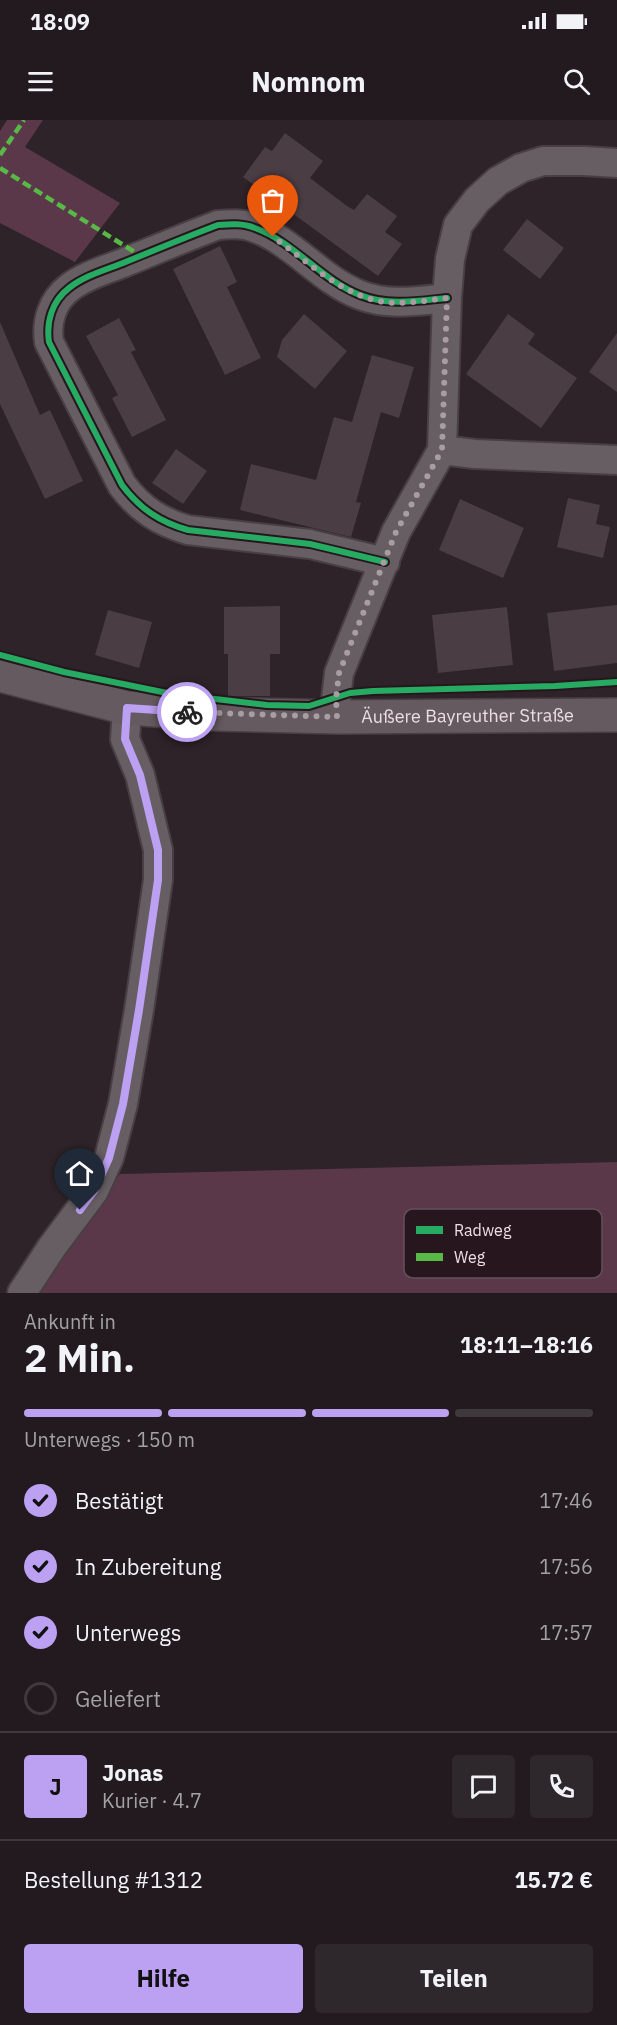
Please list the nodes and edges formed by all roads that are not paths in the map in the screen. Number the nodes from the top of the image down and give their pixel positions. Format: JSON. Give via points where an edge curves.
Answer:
{"nodes":[{"id":1,"x":617,"y":163,"type":"edge"},
{"id":2,"x":447,"y":298,"type":"junction"},
{"id":3,"x":442,"y":450,"type":"junction"},
{"id":4,"x":617,"y":460,"type":"edge"},
{"id":5,"x":385,"y":562,"type":"junction"},
{"id":6,"x":0,"y":675,"type":"edge"},
{"id":7,"x":127,"y":708,"type":"junction"},
{"id":8,"x":617,"y":715,"type":"edge"},
{"id":9,"x":337,"y":717,"type":"junction"},
{"id":10,"x":22,"y":1293,"type":"edge"}],
"edges":[{"from":1,"to":2,"type":"street","via":[[543,161],[498,181],[458,225]]},
{"from":2,"to":3,"type":"street"},
{"from":2,"to":5,"type":"street","via":[[395,303],[360,295],[273,237],[237,224],[218,225],[92,276],[69,288],[56,302],[50,317],[50,342],[122,485],[153,516],[188,530],[310,544]]},
{"from":3,"to":4,"type":"street"},
{"from":3,"to":5,"type":"street","via":[[396,532]]},
{"from":5,"to":9,"type":"street","via":[[339,673]]},
{"from":6,"to":7,"type":"street","name":"Äußere Bayreuther Straße"},
{"from":7,"to":9,"type":"street","name":"Äußere Bayreuther Straße"},
{"from":7,"to":10,"type":"street","via":[[125,739],[140,775],[158,850],[158,870],[123,1104],[109,1158],[94,1191]]},
{"from":8,"to":9,"type":"street","name":"Äußere Bayreuther Straße"}]}
